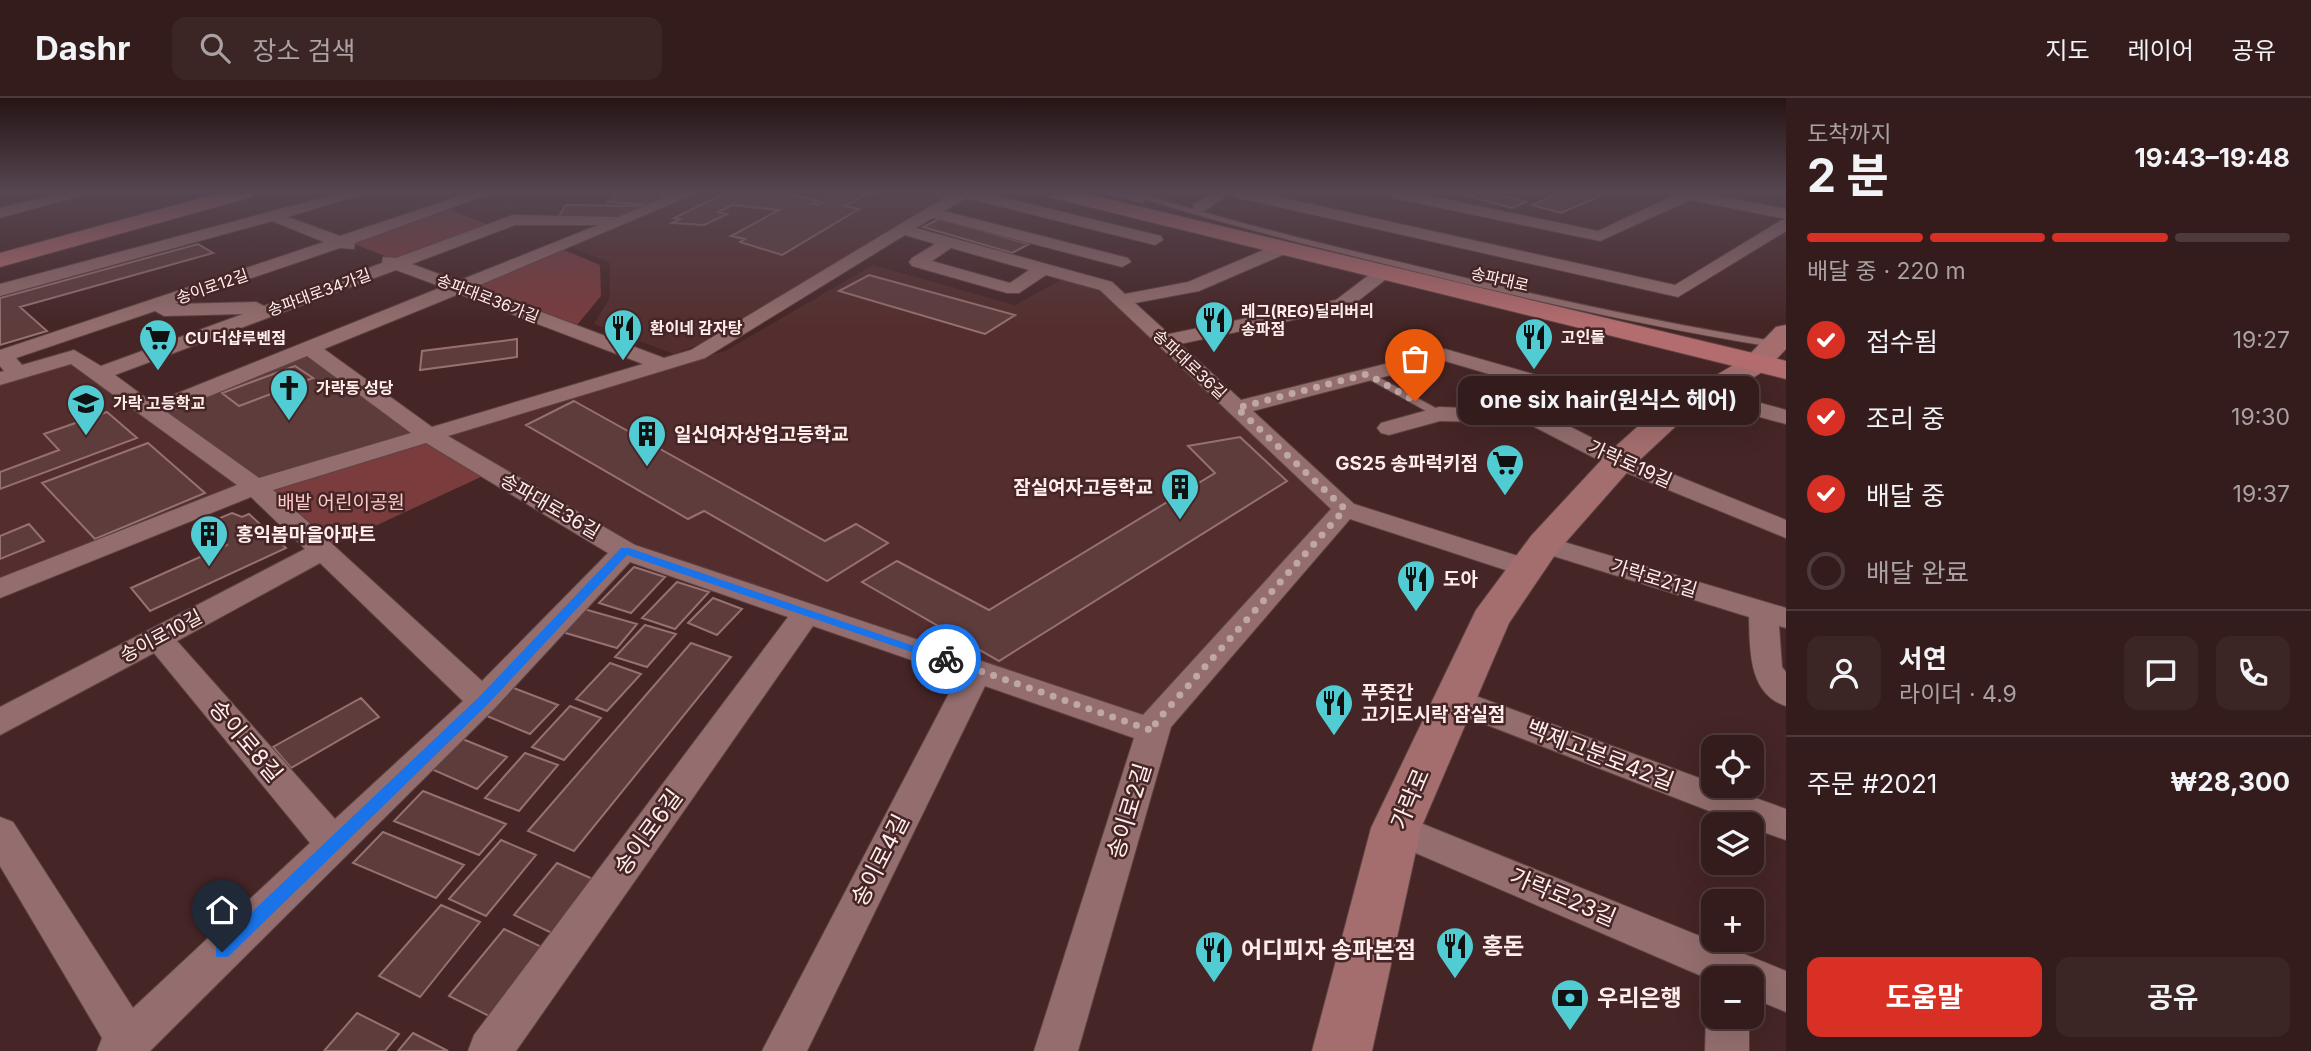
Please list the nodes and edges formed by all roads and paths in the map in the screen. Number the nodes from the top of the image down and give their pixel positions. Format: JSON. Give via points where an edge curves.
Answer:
{"nodes":[{"id":1,"x":82,"y":237,"type":"edge"},
{"id":2,"x":193,"y":237,"type":"edge"},
{"id":3,"x":329,"y":237,"type":"edge"},
{"id":4,"x":354,"y":237,"type":"edge"},
{"id":5,"x":467,"y":237,"type":"edge"},
{"id":6,"x":582,"y":237,"type":"edge"},
{"id":7,"x":892,"y":237,"type":"edge"},
{"id":8,"x":933,"y":237,"type":"edge"},
{"id":9,"x":1029,"y":237,"type":"edge"},
{"id":10,"x":1145,"y":237,"type":"edge"},
{"id":11,"x":1158,"y":237,"type":"edge"},
{"id":12,"x":1228,"y":237,"type":"edge"},
{"id":13,"x":1278,"y":237,"type":"edge"},
{"id":14,"x":1285,"y":237,"type":"edge"},
{"id":15,"x":1318,"y":237,"type":"edge"},
{"id":16,"x":1438,"y":237,"type":"edge"},
{"id":17,"x":1766,"y":237,"type":"edge"},
{"id":18,"x":1155,"y":240,"type":"junction"},
{"id":19,"x":341,"y":242,"type":"junction"},
{"id":20,"x":951,"y":242,"type":"junction"},
{"id":21,"x":1279,"y":250,"type":"junction"},
{"id":22,"x":1083,"y":251,"type":"junction"},
{"id":23,"x":0,"y":260,"type":"edge"},
{"id":24,"x":1122,"y":261,"type":"junction"},
{"id":25,"x":396,"y":264,"type":"junction"},
{"id":26,"x":1359,"y":265,"type":"junction"},
{"id":27,"x":1047,"y":270,"type":"junction"},
{"id":28,"x":1384,"y":272,"type":"junction"},
{"id":29,"x":1092,"y":282,"type":"junction"},
{"id":30,"x":459,"y":288,"type":"junction"},
{"id":31,"x":0,"y":290,"type":"edge"},
{"id":32,"x":1121,"y":300,"type":"junction"},
{"id":33,"x":277,"y":308,"type":"junction"},
{"id":34,"x":138,"y":311,"type":"junction"},
{"id":35,"x":1165,"y":341,"type":"junction"},
{"id":36,"x":310,"y":348,"type":"junction"},
{"id":37,"x":1778,"y":351,"type":"edge"},
{"id":38,"x":665,"y":365,"type":"junction"},
{"id":39,"x":99,"y":374,"type":"junction"},
{"id":40,"x":1367,"y":374,"type":"junction"},
{"id":41,"x":9,"y":377,"type":"edge"},
{"id":42,"x":1558,"y":388,"type":"junction"},
{"id":43,"x":1705,"y":395,"type":"junction"},
{"id":44,"x":1237,"y":408,"type":"junction"},
{"id":45,"x":151,"y":412,"type":"junction"},
{"id":46,"x":1439,"y":414,"type":"junction"},
{"id":47,"x":1531,"y":416,"type":"junction"},
{"id":48,"x":1786,"y":417,"type":"edge"},
{"id":49,"x":1665,"y":419,"type":"junction"},
{"id":50,"x":1389,"y":428,"type":"dead end"},
{"id":51,"x":427,"y":434,"type":"junction"},
{"id":52,"x":1619,"y":461,"type":"junction"},
{"id":53,"x":255,"y":487,"type":"junction"},
{"id":54,"x":1345,"y":509,"type":"junction"},
{"id":55,"x":1786,"y":530,"type":"edge"},
{"id":56,"x":323,"y":550,"type":"junction"},
{"id":57,"x":625,"y":551,"type":"junction"},
{"id":58,"x":1536,"y":556,"type":"junction"},
{"id":59,"x":0,"y":589,"type":"edge"},
{"id":60,"x":807,"y":612,"type":"junction"},
{"id":61,"x":1775,"y":614,"type":"edge"},
{"id":62,"x":158,"y":638,"type":"junction"},
{"id":63,"x":977,"y":670,"type":"junction"},
{"id":64,"x":1786,"y":694,"type":"edge"},
{"id":65,"x":1454,"y":700,"type":"junction"},
{"id":66,"x":483,"y":701,"type":"junction"},
{"id":67,"x":0,"y":722,"type":"edge"},
{"id":68,"x":1153,"y":731,"type":"junction"},
{"id":69,"x":1786,"y":825,"type":"edge"},
{"id":70,"x":1396,"y":828,"type":"junction"},
{"id":71,"x":0,"y":832,"type":"edge"},
{"id":72,"x":334,"y":844,"type":"junction"},
{"id":73,"x":1714,"y":966,"type":"edge"},
{"id":74,"x":1764,"y":985,"type":"edge"},
{"id":75,"x":1786,"y":992,"type":"edge"},
{"id":76,"x":1728,"y":1029,"type":"edge"},
{"id":77,"x":124,"y":1046,"type":"edge"},
{"id":78,"x":490,"y":1051,"type":"edge"},
{"id":79,"x":783,"y":1051,"type":"edge"},
{"id":80,"x":1056,"y":1051,"type":"edge"},
{"id":81,"x":1342,"y":1051,"type":"edge"},
{"id":82,"x":1727,"y":1051,"type":"edge"}],
"edges":[{"from":1,"to":23,"type":"main road"},
{"from":2,"to":31,"type":"street"},
{"from":3,"to":19,"type":"street","name":"송파대로36가길"},
{"from":4,"to":19,"type":"street","name":"송이로12길"},
{"from":5,"to":25,"type":"street","name":"송파대로34가길"},
{"from":6,"to":30,"type":"street","name":"송파대로34가길"},
{"from":7,"to":38,"type":"street","via":[[698,354]]},
{"from":8,"to":20,"type":"street","name":"송파대로36길"},
{"from":9,"to":22,"type":"street"},
{"from":10,"to":18,"type":"street"},
{"from":11,"to":18,"type":"street"},
{"from":12,"to":21,"type":"main road","name":"송파대로"},
{"from":13,"to":26,"type":"lane","via":[[1326,250]]},
{"from":14,"to":37,"type":"lane"},
{"from":15,"to":37,"type":"main road","name":"송파대로"},
{"from":16,"to":17,"type":"street","via":[[1678,291]]},
{"from":18,"to":24,"type":"street"},
{"from":19,"to":25,"type":"street","name":"송파대로36가길"},
{"from":19,"to":34,"type":"street","name":"송이로12길"},
{"from":20,"to":27,"type":"street","name":"송파대로36길"},
{"from":20,"to":27,"type":"street","via":[[918,262],[1013,289]]},
{"from":21,"to":26,"type":"main road","name":"송파대로"},
{"from":21,"to":32,"type":"street","via":[[1193,287]]},
{"from":22,"to":24,"type":"street"},
{"from":22,"to":27,"type":"street"},
{"from":24,"to":29,"type":"street"},
{"from":25,"to":30,"type":"street","name":"송파대로36가길"},
{"from":25,"to":33,"type":"street","name":"송파대로34가길"},
{"from":26,"to":28,"type":"main road","name":"송파대로"},
{"from":27,"to":29,"type":"street","name":"송파대로36길"},
{"from":28,"to":35,"type":"street","via":[[1342,304]]},
{"from":28,"to":37,"type":"main road","name":"송파대로"},
{"from":29,"to":32,"type":"street","name":"송파대로36길","via":[[1106,286]]},
{"from":30,"to":36,"type":"street","name":"송파대로34가길"},
{"from":30,"to":38,"type":"street","name":"송파대로36가길"},
{"from":32,"to":35,"type":"street","name":"송파대로36길"},
{"from":33,"to":34,"type":"street","name":"송이로12길"},
{"from":33,"to":39,"type":"street","name":"송파대로34가길"},
{"from":34,"to":41,"type":"street","name":"송이로12길","via":[[3,356]]},
{"from":35,"to":44,"type":"street","name":"송파대로36길"},
{"from":36,"to":45,"type":"street","name":"송파대로34가길"},
{"from":36,"to":51,"type":"street","name":"송파대로36길"},
{"from":37,"to":43,"type":"street","name":"가락로"},
{"from":38,"to":51,"type":"street"},
{"from":39,"to":41,"type":"street","via":[[74,356]]},
{"from":39,"to":45,"type":"street"},
{"from":40,"to":42,"type":"street","via":[[1445,355]]},
{"from":40,"to":44,"type":"street"},
{"from":40,"to":46,"type":"lane"},
{"from":42,"to":47,"type":"street"},
{"from":42,"to":49,"type":"street"},
{"from":43,"to":48,"type":"street"},
{"from":43,"to":49,"type":"street","name":"가락로"},
{"from":44,"to":54,"type":"street","name":"송파대로36길"},
{"from":45,"to":53,"type":"street"},
{"from":46,"to":47,"type":"street","name":"가락로19길"},
{"from":46,"to":50,"type":"street","name":"가락로19길"},
{"from":47,"to":52,"type":"street","name":"가락로19길"},
{"from":49,"to":52,"type":"street","name":"가락로"},
{"from":51,"to":53,"type":"street"},
{"from":51,"to":57,"type":"street","name":"송파대로36길"},
{"from":52,"to":55,"type":"street","name":"가락로19길"},
{"from":52,"to":58,"type":"street","name":"가락로"},
{"from":53,"to":56,"type":"street"},
{"from":53,"to":59,"type":"street"},
{"from":54,"to":58,"type":"street"},
{"from":54,"to":68,"type":"street","name":"송이로2길","via":[[1156,722]]},
{"from":56,"to":62,"type":"street","name":"송이로10길"},
{"from":56,"to":66,"type":"street"},
{"from":57,"to":60,"type":"street","name":"송파대로36길"},
{"from":57,"to":66,"type":"street"},
{"from":58,"to":61,"type":"street","name":"가락로21길"},
{"from":58,"to":65,"type":"street","name":"가락로","via":[[1490,620]]},
{"from":60,"to":63,"type":"street","name":"송파대로36길"},
{"from":60,"to":78,"type":"street","name":"송이로6길"},
{"from":61,"to":64,"type":"street","name":"가락로21길","via":[[1767,670]]},
{"from":62,"to":67,"type":"street","name":"송이로10길"},
{"from":62,"to":72,"type":"street","name":"송이로8길"},
{"from":63,"to":68,"type":"street","name":"송파대로36길"},
{"from":63,"to":79,"type":"street","name":"송이로4길"},
{"from":65,"to":69,"type":"street","name":"백제고분로42길"},
{"from":65,"to":70,"type":"street","name":"가락로"},
{"from":66,"to":72,"type":"street"},
{"from":68,"to":80,"type":"street","name":"송이로2길"},
{"from":70,"to":73,"type":"street","name":"가락로23길"},
{"from":70,"to":81,"type":"street","name":"가락로"},
{"from":71,"to":77,"type":"street"},
{"from":72,"to":77,"type":"street"},
{"from":74,"to":75,"type":"street","name":"가락로23길"},
{"from":76,"to":82,"type":"street"}]}
